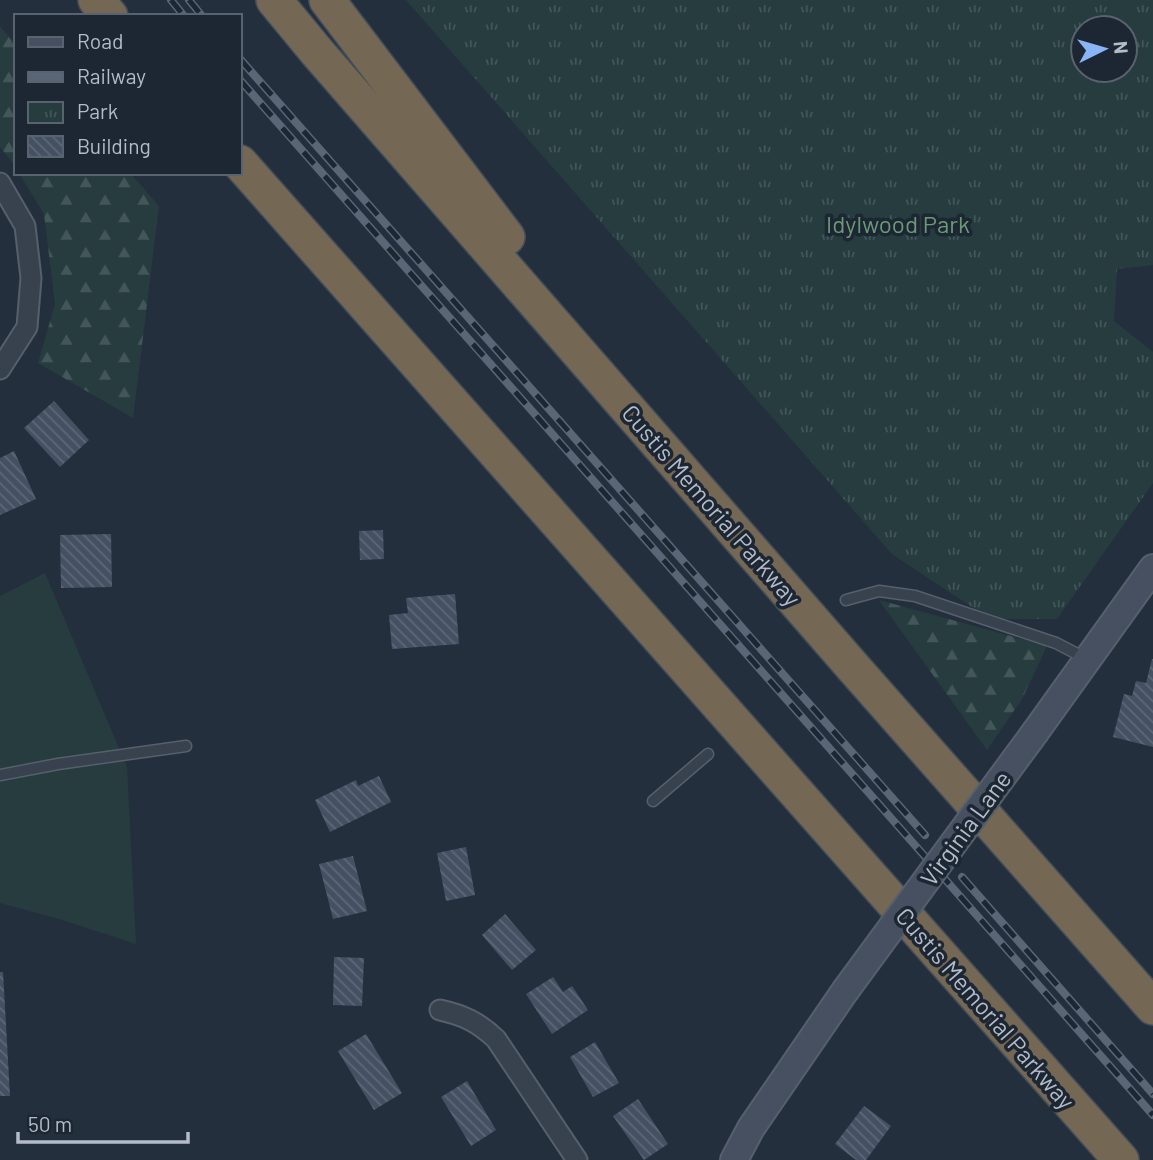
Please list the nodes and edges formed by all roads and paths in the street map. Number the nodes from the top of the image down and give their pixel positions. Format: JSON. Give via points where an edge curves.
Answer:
{"nodes":[{"id":1,"x":96,"y":0,"type":"edge"},
{"id":2,"x":246,"y":0,"type":"edge"},
{"id":3,"x":274,"y":0,"type":"edge"},
{"id":4,"x":327,"y":0,"type":"edge"},
{"id":5,"x":108,"y":14,"type":"edge"},
{"id":6,"x":242,"y":165,"type":"edge"},
{"id":7,"x":0,"y":183,"type":"edge"},
{"id":8,"x":0,"y":369,"type":"edge"},
{"id":9,"x":751,"y":548,"type":"junction"},
{"id":10,"x":1150,"y":580,"type":"edge"},
{"id":11,"x":846,"y":600,"type":"dead end"},
{"id":12,"x":1087,"y":659,"type":"junction"},
{"id":13,"x":186,"y":746,"type":"dead end"},
{"id":14,"x":708,"y":754,"type":"dead end"},
{"id":15,"x":0,"y":775,"type":"edge"},
{"id":16,"x":653,"y":801,"type":"dead end"},
{"id":17,"x":1153,"y":1007,"type":"edge"},
{"id":18,"x":440,"y":1010,"type":"dead end"},
{"id":19,"x":577,"y":1160,"type":"edge"},
{"id":20,"x":734,"y":1160,"type":"edge"},
{"id":21,"x":1121,"y":1160,"type":"edge"}],
"edges":[{"from":1,"to":5,"type":"highway"},
{"from":2,"to":9,"type":"highway","via":[[442,226]]},
{"from":3,"to":9,"type":"highway","name":"Custis Memorial Parkway"},
{"from":4,"to":9,"type":"highway"},
{"from":6,"to":21,"type":"highway","name":"Custis Memorial Parkway"},
{"from":7,"to":8,"type":"street","via":[[25,226],[31,278],[27,327]]},
{"from":9,"to":17,"type":"highway","name":"Custis Memorial Parkway"},
{"from":10,"to":12,"type":"street","name":"Virginia Lane"},
{"from":11,"to":12,"type":"lane","via":[[879,591],[915,596],[1056,643]]},
{"from":12,"to":20,"type":"street","name":"Virginia Lane","bridge":true,"via":[[845,991]]},
{"from":13,"to":15,"type":"lane"},
{"from":14,"to":16,"type":"lane"},
{"from":18,"to":19,"type":"street","via":[[479,1023],[496,1039]]}]}
